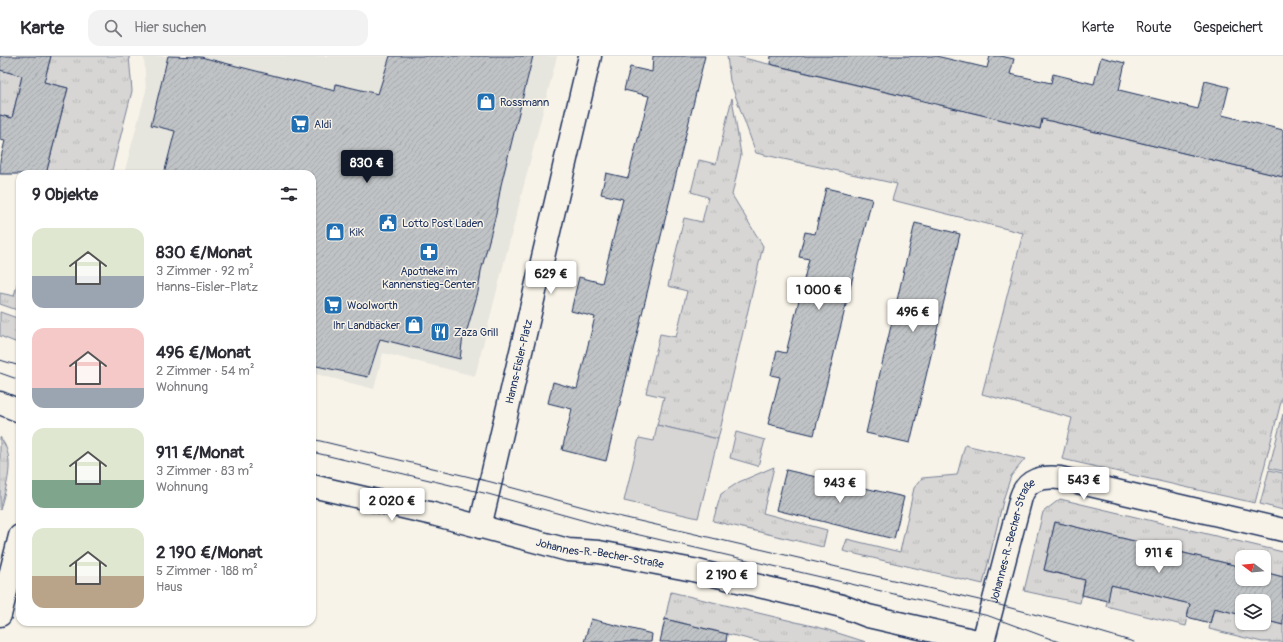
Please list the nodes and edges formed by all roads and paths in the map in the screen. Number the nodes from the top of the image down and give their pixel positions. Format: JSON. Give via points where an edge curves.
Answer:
{"nodes":[{"id":1,"x":590,"y":56,"type":"edge"},
{"id":2,"x":0,"y":403,"type":"edge"},
{"id":3,"x":16,"y":409,"type":"edge"},
{"id":4,"x":316,"y":487,"type":"edge"},
{"id":5,"x":480,"y":527,"type":"junction"},
{"id":6,"x":1283,"y":530,"type":"edge"},
{"id":7,"x":16,"y":552,"type":"edge"},
{"id":8,"x":0,"y":615,"type":"edge"},
{"id":9,"x":982,"y":642,"type":"edge"}],
"edges":[{"from":1,"to":5,"type":"street","name":"Hanns-Eisler-Platz"},
{"from":2,"to":3,"type":"street"},
{"from":4,"to":5,"type":"street","name":"Johannes-R.-Becher-Straße"},
{"from":5,"to":9,"type":"street","name":"Johannes-R.-Becher-Straße","via":[[568,550],[622,556],[693,570],[842,606],[868,616]]},
{"from":6,"to":9,"type":"street","name":"Johannes-R.-Becher-Straße","via":[[1060,478],[1039,478],[1026,486],[1021,497]]},
{"from":7,"to":8,"type":"street"}]}
